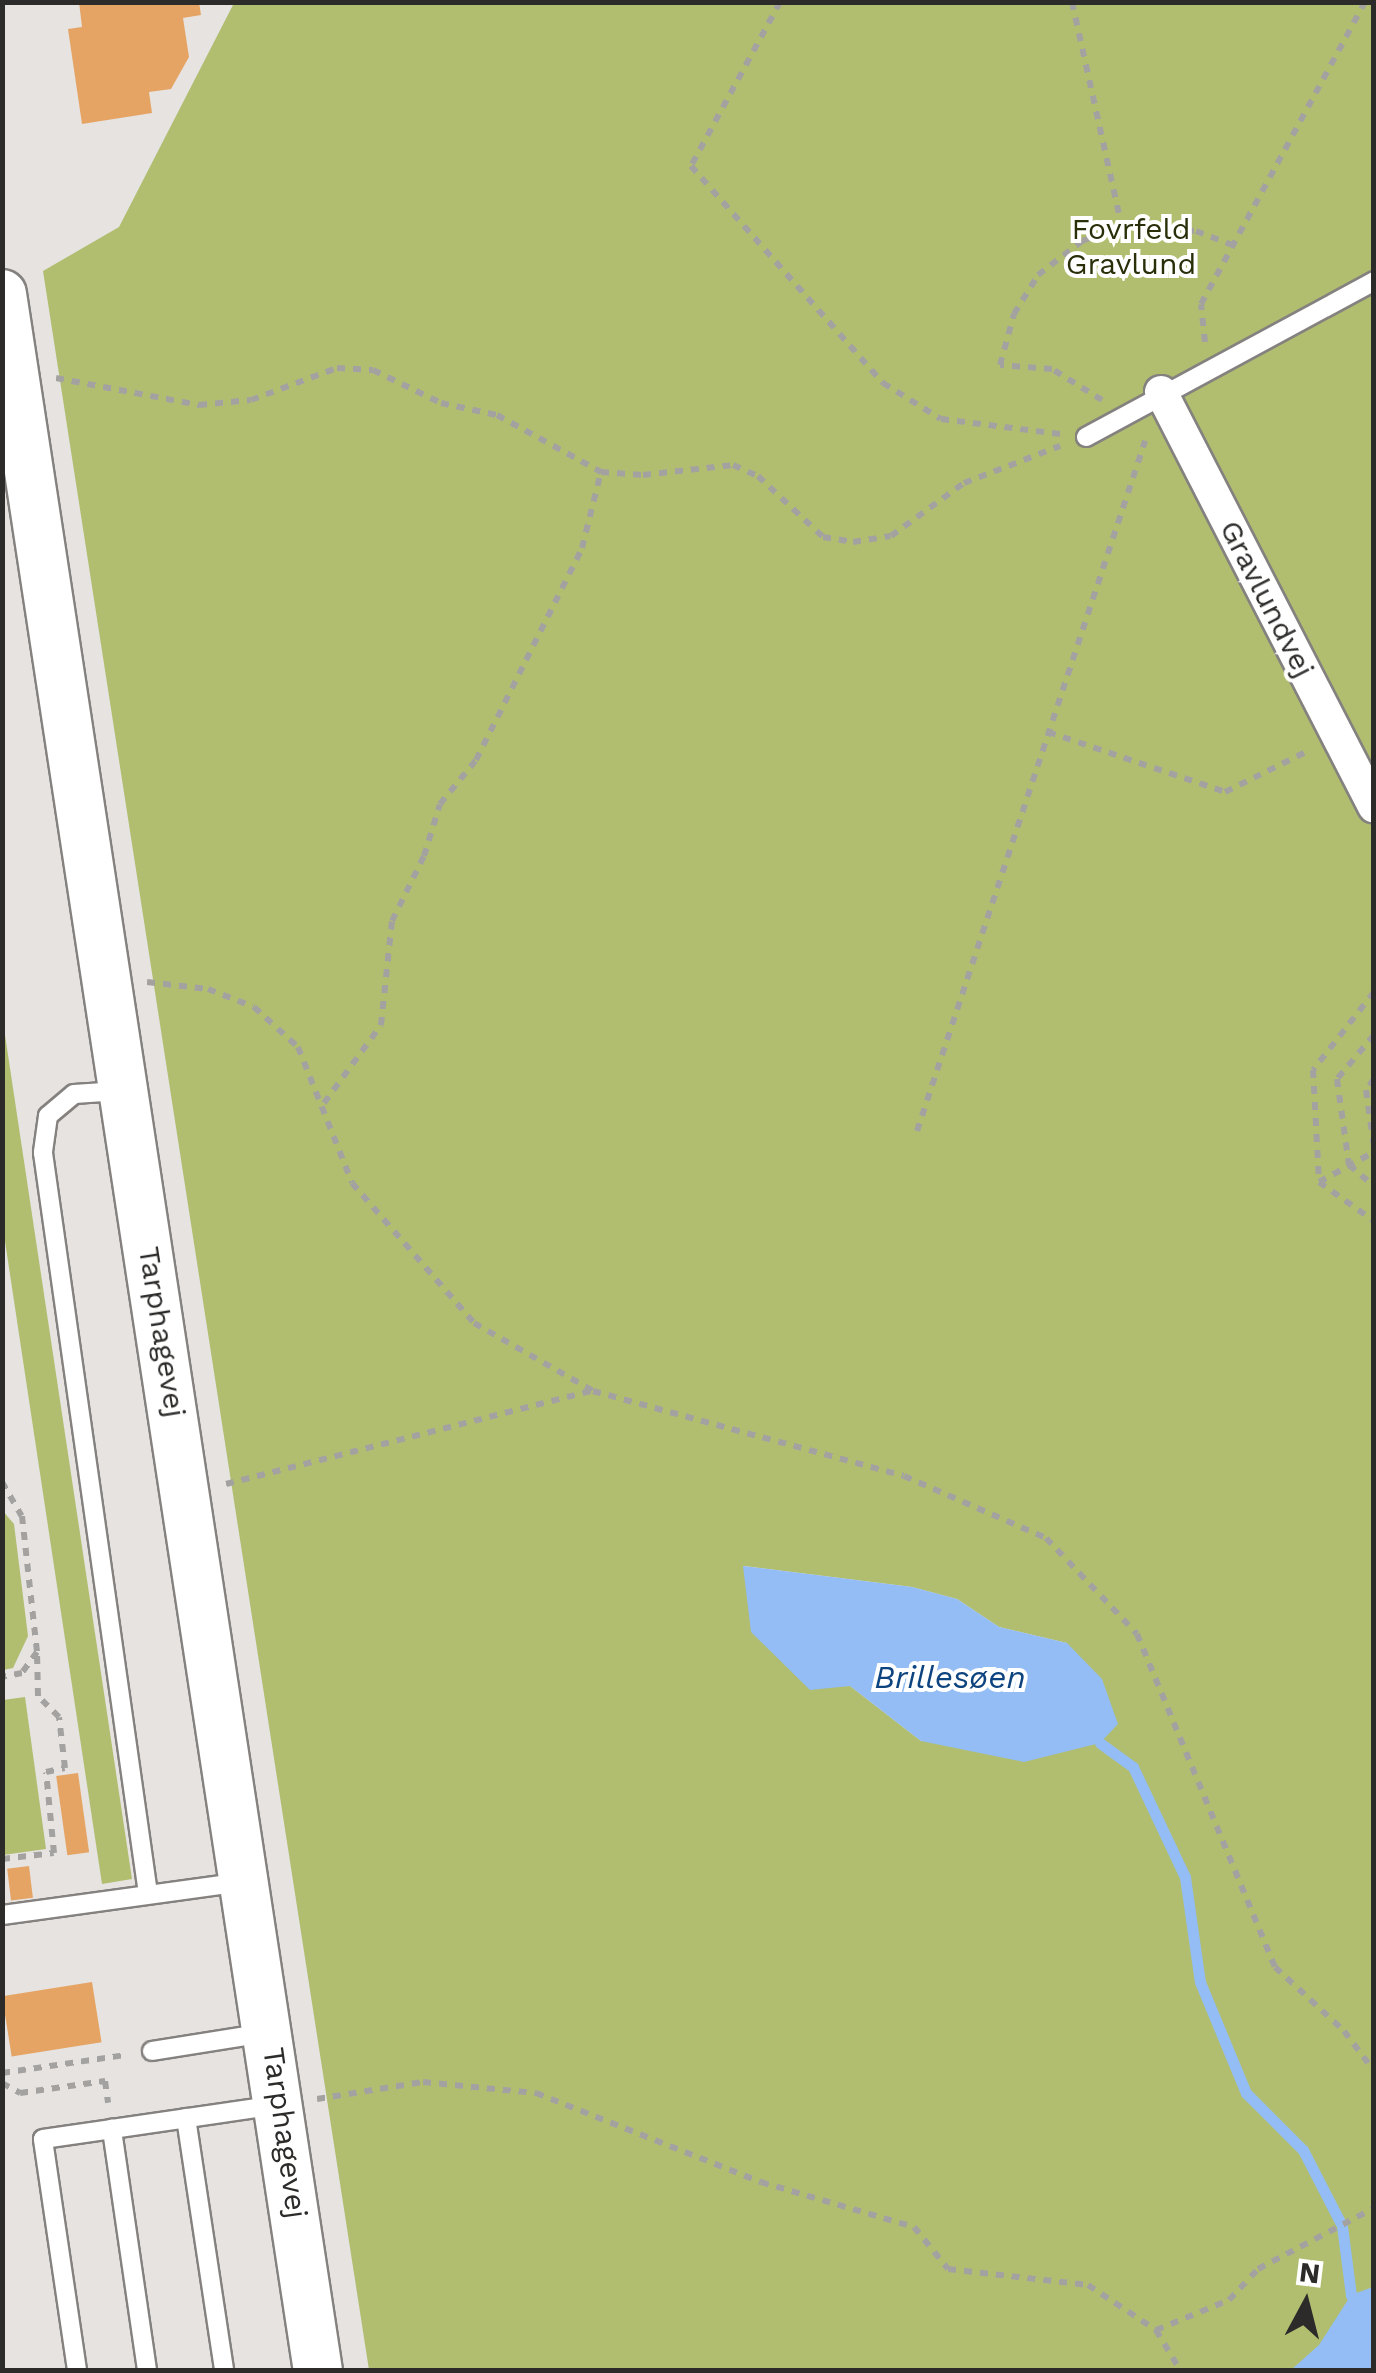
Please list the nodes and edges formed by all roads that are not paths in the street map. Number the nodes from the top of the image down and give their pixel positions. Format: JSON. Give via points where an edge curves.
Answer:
{"nodes":[{"id":1,"x":1374,"y":282,"type":"edge"},
{"id":2,"x":2,"y":294,"type":"edge"},
{"id":3,"x":1161,"y":392,"type":"junction"},
{"id":4,"x":1086,"y":437,"type":"road end"},
{"id":5,"x":1374,"y":806,"type":"edge"},
{"id":6,"x":125,"y":1090,"type":"junction"},
{"id":7,"x":248,"y":1882,"type":"junction"},
{"id":8,"x":148,"y":1894,"type":"junction"},
{"id":9,"x":2,"y":1915,"type":"edge"},
{"id":10,"x":271,"y":2032,"type":"junction"},
{"id":11,"x":152,"y":2051,"type":"road end"},
{"id":12,"x":281,"y":2104,"type":"junction"},
{"id":13,"x":186,"y":2118,"type":"junction"},
{"id":14,"x":112,"y":2129,"type":"junction"},
{"id":15,"x":77,"y":2370,"type":"edge"},
{"id":16,"x":148,"y":2370,"type":"edge"},
{"id":17,"x":224,"y":2370,"type":"edge"},
{"id":18,"x":318,"y":2370,"type":"edge"}],
"edges":[{"from":1,"to":3,"type":"lane"},
{"from":2,"to":6,"type":"main road","name":"Tarphagevej"},
{"from":3,"to":4,"type":"lane"},
{"from":3,"to":5,"type":"street","name":"Gravlundvej"},
{"from":6,"to":7,"type":"main road","name":"Tarphagevej"},
{"from":6,"to":8,"type":"lane","via":[[74,1094],[48,1116],[43,1153]]},
{"from":7,"to":8,"type":"lane"},
{"from":7,"to":10,"type":"main road","name":"Tarphagevej"},
{"from":8,"to":9,"type":"lane"},
{"from":10,"to":11,"type":"lane"},
{"from":10,"to":12,"type":"main road","name":"Tarphagevej"},
{"from":12,"to":13,"type":"lane"},
{"from":12,"to":18,"type":"main road","name":"Tarphagevej"},
{"from":13,"to":14,"type":"lane"},
{"from":13,"to":17,"type":"lane"},
{"from":14,"to":15,"type":"lane","via":[[43,2139]]},
{"from":14,"to":16,"type":"lane"}]}
